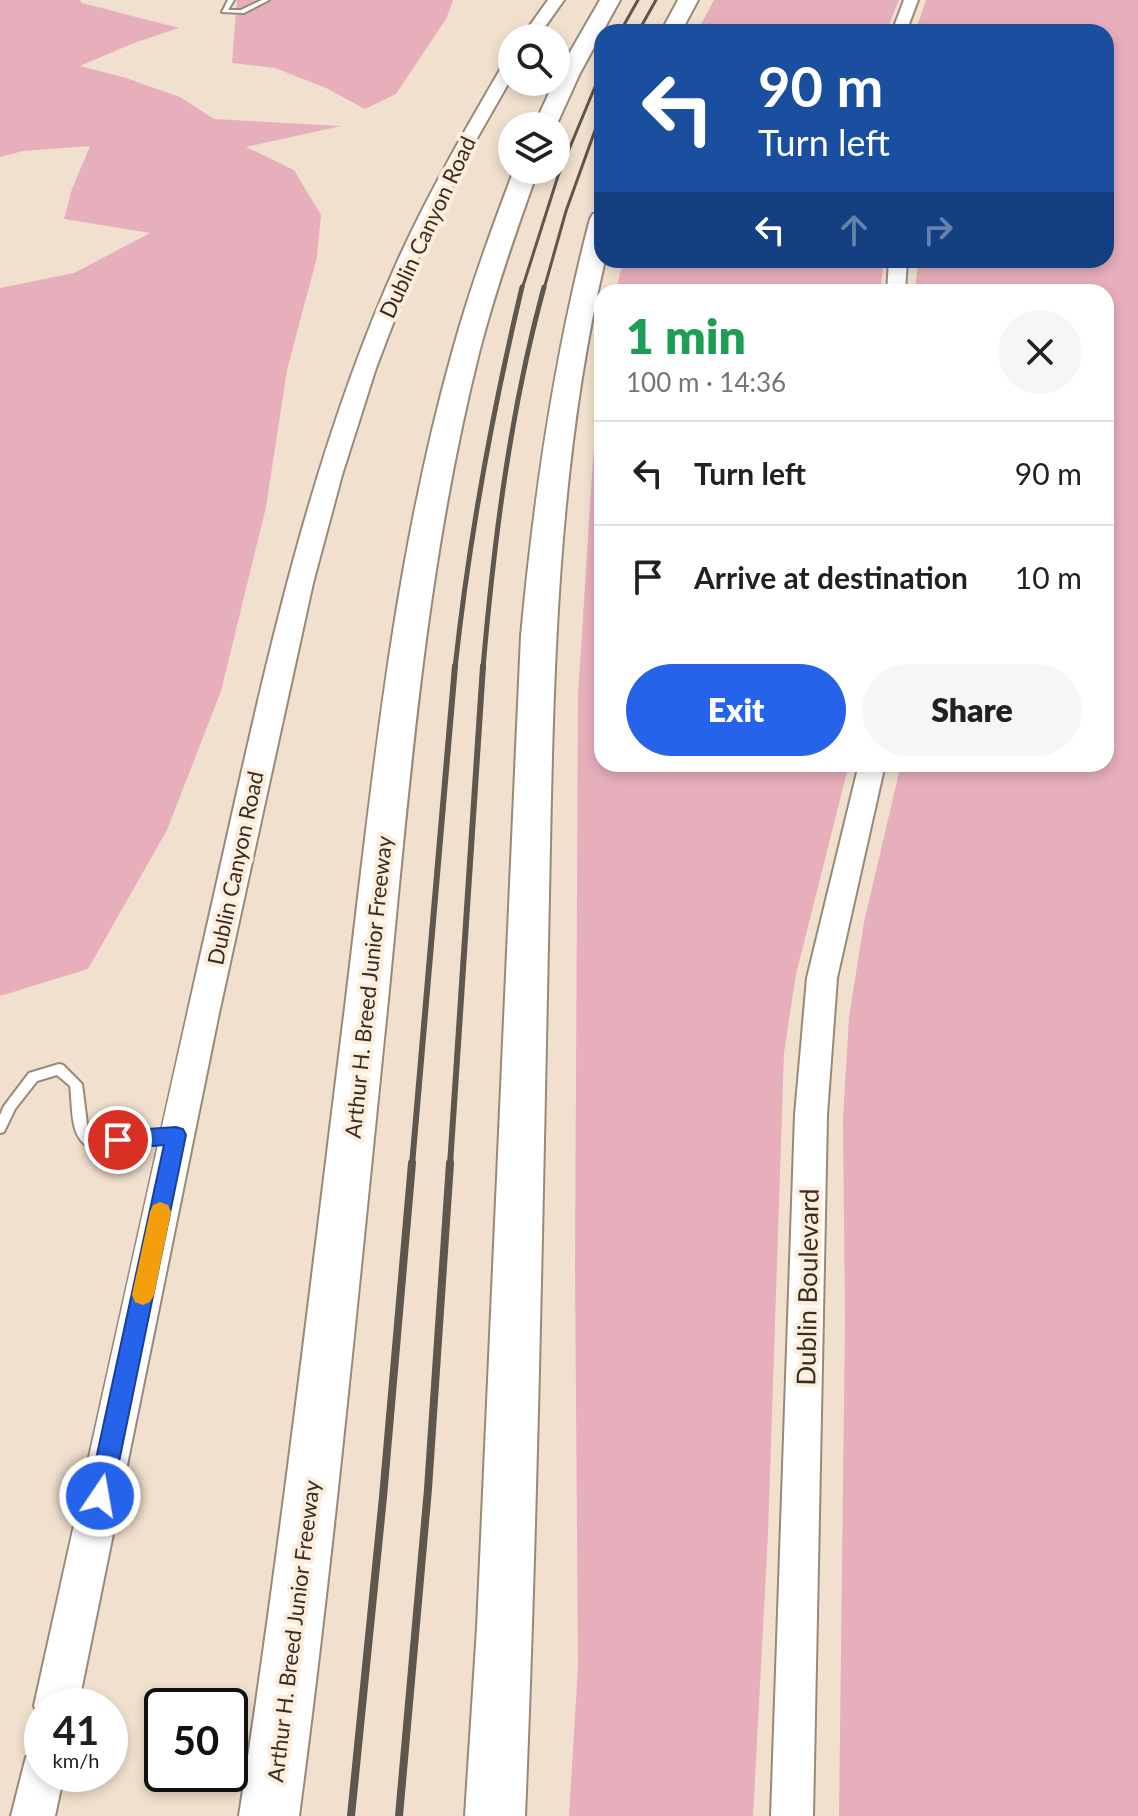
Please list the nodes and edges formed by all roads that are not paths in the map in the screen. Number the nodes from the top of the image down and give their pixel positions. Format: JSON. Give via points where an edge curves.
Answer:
{"nodes":[{"id":1,"x":231,"y":0,"type":"edge"},
{"id":2,"x":266,"y":0,"type":"edge"},
{"id":3,"x":556,"y":0,"type":"edge"},
{"id":4,"x":610,"y":0,"type":"edge"},
{"id":5,"x":688,"y":0,"type":"edge"},
{"id":6,"x":911,"y":0,"type":"edge"},
{"id":7,"x":539,"y":24,"type":"edge"},
{"id":8,"x":597,"y":24,"type":"edge"},
{"id":9,"x":675,"y":24,"type":"edge"},
{"id":10,"x":902,"y":24,"type":"edge"},
{"id":11,"x":594,"y":28,"type":"edge"},
{"id":12,"x":498,"y":85,"type":"edge"},
{"id":13,"x":551,"y":112,"type":"edge"},
{"id":14,"x":521,"y":184,"type":"edge"},
{"id":15,"x":594,"y":253,"type":"edge"},
{"id":16,"x":870,"y":772,"type":"edge"},
{"id":17,"x":0,"y":1128,"type":"edge"},
{"id":18,"x":176,"y":1135,"type":"junction"},
{"id":19,"x":60,"y":1688,"type":"edge"},
{"id":20,"x":38,"y":1792,"type":"edge"},
{"id":21,"x":33,"y":1816,"type":"edge"},
{"id":22,"x":269,"y":1816,"type":"edge"},
{"id":23,"x":495,"y":1816,"type":"edge"},
{"id":24,"x":792,"y":1816,"type":"edge"}],
"edges":[{"from":1,"to":2,"type":"lane","via":[[224,11],[234,13]]},
{"from":3,"to":7,"type":"main road"},
{"from":4,"to":8,"type":"highway"},
{"from":5,"to":9,"type":"highway"},
{"from":6,"to":10,"type":"street"},
{"from":11,"to":13,"type":"highway"},
{"from":12,"to":18,"type":"main road","name":"Dublin Canyon Road","via":[[416,240],[359,385],[328,482],[288,628]]},
{"from":14,"to":22,"type":"highway","name":"Arthur H. Breed Junior Freeway","via":[[465,360],[419,577]]},
{"from":15,"to":23,"type":"highway","via":[[563,407],[537,650]]},
{"from":16,"to":24,"type":"street","name":"Dublin Boulevard","via":[[819,1008],[811,1115]]},
{"from":17,"to":18,"type":"lane","via":[[33,1077],[59,1069],[76,1084],[82,1134],[89,1142]]},
{"from":18,"to":19,"type":"main road","name":"Dublin Canyon Road"},
{"from":20,"to":21,"type":"main road"}]}
